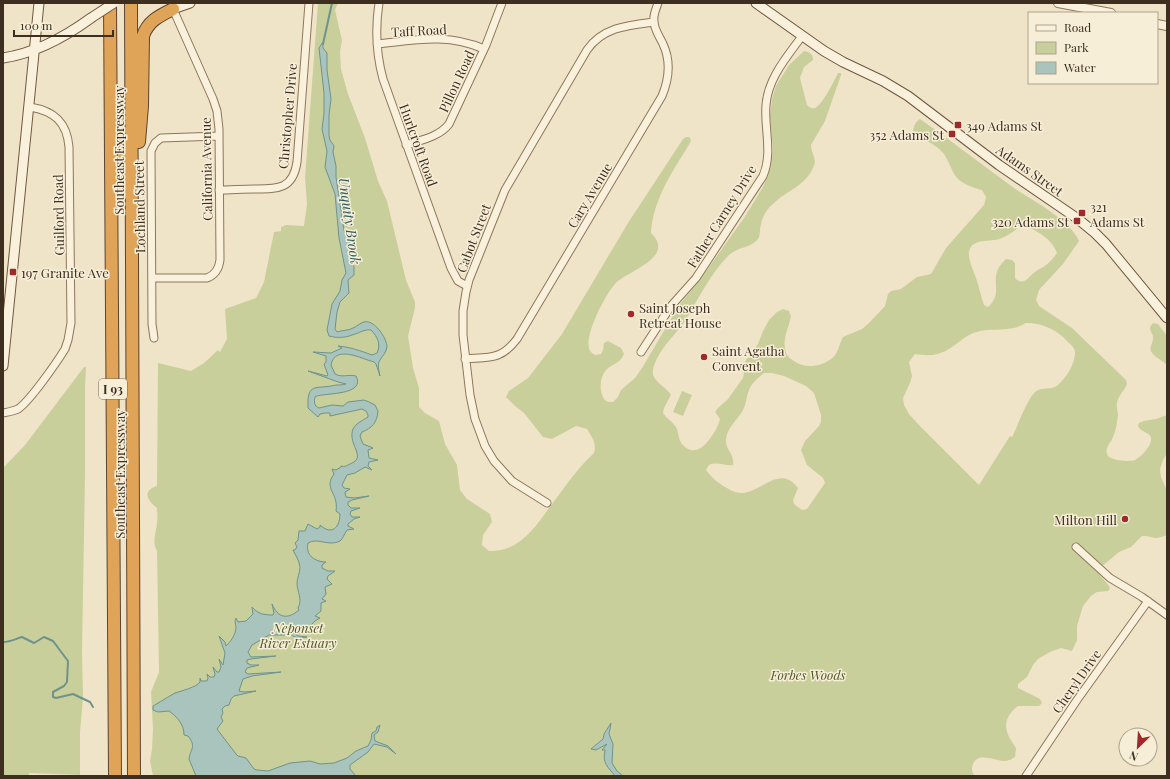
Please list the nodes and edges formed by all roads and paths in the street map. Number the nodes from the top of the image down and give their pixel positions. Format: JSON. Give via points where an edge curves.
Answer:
{"nodes":[{"id":1,"x":39,"y":3,"type":"edge"},
{"id":2,"x":110,"y":3,"type":"edge"},
{"id":3,"x":115,"y":3,"type":"edge"},
{"id":4,"x":123,"y":3,"type":"edge"},
{"id":5,"x":131,"y":3,"type":"edge"},
{"id":6,"x":190,"y":3,"type":"edge"},
{"id":7,"x":309,"y":3,"type":"edge"},
{"id":8,"x":379,"y":3,"type":"edge"},
{"id":9,"x":502,"y":3,"type":"edge"},
{"id":10,"x":658,"y":3,"type":"edge"},
{"id":11,"x":757,"y":3,"type":"edge"},
{"id":12,"x":1058,"y":3,"type":"edge"},
{"id":13,"x":173,"y":9,"type":"junction"},
{"id":14,"x":1106,"y":12,"type":"edge"},
{"id":15,"x":654,"y":22,"type":"junction"},
{"id":16,"x":802,"y":36,"type":"junction"},
{"id":17,"x":376,"y":44,"type":"junction"},
{"id":18,"x":484,"y":49,"type":"junction"},
{"id":19,"x":35,"y":50,"type":"junction"},
{"id":20,"x":3,"y":58,"type":"edge"},
{"id":21,"x":30,"y":106,"type":"junction"},
{"id":22,"x":220,"y":136,"type":"junction"},
{"id":23,"x":406,"y":145,"type":"junction"},
{"id":24,"x":132,"y":172,"type":"junction"},
{"id":25,"x":219,"y":190,"type":"junction"},
{"id":26,"x":152,"y":278,"type":"junction"},
{"id":27,"x":467,"y":286,"type":"junction"},
{"id":28,"x":1167,"y":318,"type":"edge"},
{"id":29,"x":154,"y":338,"type":"dead end"},
{"id":30,"x":641,"y":352,"type":"dead end"},
{"id":31,"x":466,"y":359,"type":"junction"},
{"id":32,"x":3,"y":366,"type":"edge"},
{"id":33,"x":3,"y":412,"type":"edge"},
{"id":34,"x":546,"y":503,"type":"dead end"},
{"id":35,"x":1076,"y":548,"type":"dead end"},
{"id":36,"x":1148,"y":601,"type":"junction"},
{"id":37,"x":1167,"y":615,"type":"edge"},
{"id":38,"x":115,"y":776,"type":"edge"},
{"id":39,"x":120,"y":776,"type":"edge"},
{"id":40,"x":128,"y":776,"type":"edge"},
{"id":41,"x":134,"y":776,"type":"edge"},
{"id":42,"x":1026,"y":776,"type":"edge"}],
"edges":[{"from":1,"to":19,"type":"main road"},
{"from":2,"to":38,"type":"highway","name":"Southeast Expressway","number":"I 93"},
{"from":3,"to":19,"type":"main road","bridge":true,"via":[[67,35]]},
{"from":3,"to":39,"type":"highway","number":"I 93"},
{"from":4,"to":40,"type":"highway","number":"I 93"},
{"from":5,"to":24,"type":"highway","name":"Southeast Expressway","number":"I 93"},
{"from":6,"to":13,"type":"main road"},
{"from":7,"to":25,"type":"street","name":"Christopher Drive","via":[[297,162],[293,177],[288,184],[277,189]]},
{"from":8,"to":17,"type":"street","name":"Hurlcroft Road"},
{"from":9,"to":18,"type":"street","name":"Pillon Road"},
{"from":10,"to":15,"type":"street"},
{"from":11,"to":16,"type":"main road","name":"Adams Street"},
{"from":12,"to":14,"type":"street"},
{"from":13,"to":22,"type":"street","name":"California Avenue","via":[[216,105]]},
{"from":13,"to":24,"type":"highway","via":[[153,20],[143,36],[140,136]]},
{"from":15,"to":27,"type":"street","name":"Cabot Street","via":[[615,29],[599,37],[587,50],[508,184]]},
{"from":15,"to":31,"type":"street","name":"Cary Avenue","via":[[665,49],[668,66],[667,82],[662,96],[513,343],[506,351],[490,358]]},
{"from":16,"to":28,"type":"main road","name":"Adams Street","via":[[837,59],[900,92],[1084,224],[1106,244]]},
{"from":16,"to":30,"type":"street","name":"Father Carney Drive","via":[[768,91],[765,112],[768,161],[763,176],[696,278],[672,306]]},
{"from":17,"to":18,"type":"street","name":"Taff Road","via":[[440,39],[462,41]]},
{"from":17,"to":23,"type":"street","name":"Hurlcroft Road","via":[[383,78]]},
{"from":18,"to":23,"type":"street","name":"Pillon Road","via":[[446,128],[436,135]]},
{"from":19,"to":20,"type":"main road"},
{"from":19,"to":21,"type":"main road"},
{"from":21,"to":32,"type":"main road"},
{"from":21,"to":33,"type":"street","name":"Guilford Road","via":[[45,110],[56,117],[65,127],[68,136],[71,323],[65,349],[30,398],[19,408]]},
{"from":22,"to":25,"type":"street","name":"California Avenue"},
{"from":22,"to":26,"type":"street","name":"Lochland Street","via":[[161,138],[153,146],[150,160]]},
{"from":23,"to":27,"type":"street","name":"Hurlcroft Road","via":[[451,268],[458,281]]},
{"from":24,"to":41,"type":"highway","name":"Southeast Expressway","number":"I 93"},
{"from":25,"to":26,"type":"street","name":"California Avenue","via":[[220,260],[216,271],[204,278]]},
{"from":26,"to":29,"type":"street","name":"Lochland Street"},
{"from":27,"to":31,"type":"street","name":"Cabot Street","via":[[463,311]]},
{"from":31,"to":34,"type":"street","name":"Cabot Street","via":[[473,411],[488,451],[512,481]]},
{"from":35,"to":36,"type":"street","via":[[1110,578]]},
{"from":36,"to":37,"type":"street"},
{"from":36,"to":42,"type":"street","name":"Cheryl Drive"}]}
